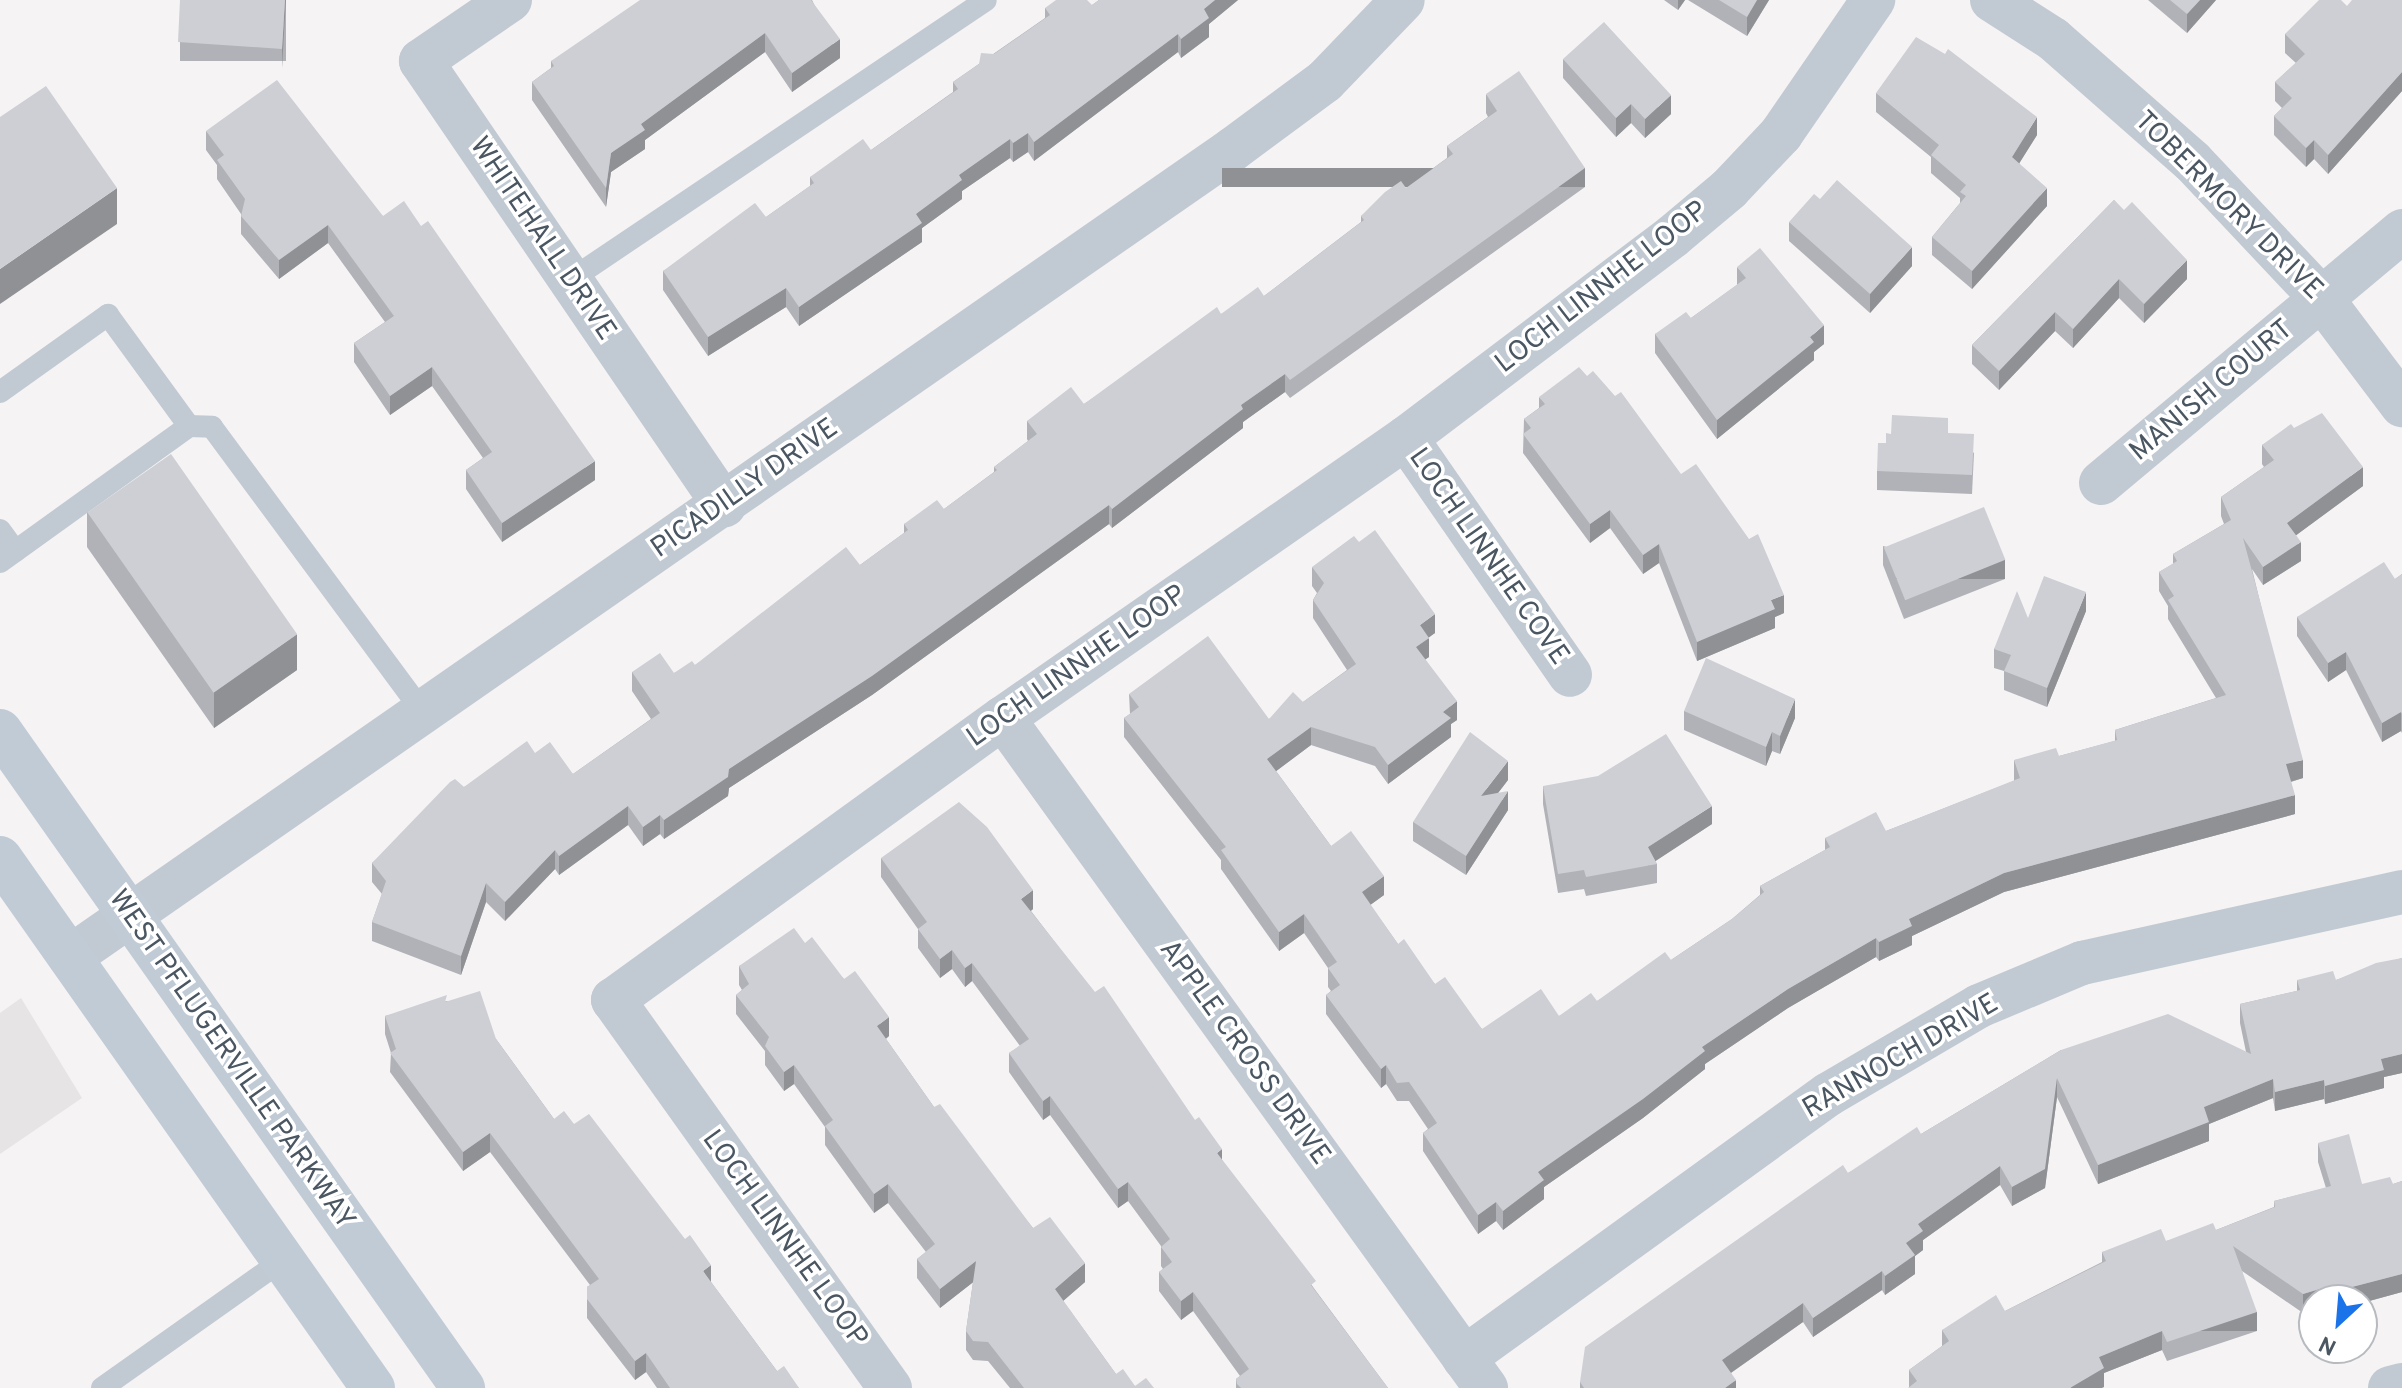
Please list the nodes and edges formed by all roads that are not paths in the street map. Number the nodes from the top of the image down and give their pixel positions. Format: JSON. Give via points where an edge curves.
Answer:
{"nodes":[{"id":1,"x":510,"y":0,"type":"edge"},
{"id":2,"x":986,"y":0,"type":"edge"},
{"id":3,"x":1403,"y":0,"type":"edge"},
{"id":4,"x":1873,"y":0,"type":"edge"},
{"id":5,"x":1992,"y":0,"type":"edge"},
{"id":6,"x":2402,"y":231,"type":"edge"},
{"id":7,"x":570,"y":280,"type":"junction"},
{"id":8,"x":2322,"y":299,"type":"junction"},
{"id":9,"x":0,"y":392,"type":"edge"},
{"id":10,"x":2402,"y":405,"type":"edge"},
{"id":11,"x":189,"y":426,"type":"junction"},
{"id":12,"x":1406,"y":438,"type":"junction"},
{"id":13,"x":2101,"y":483,"type":"dead end"},
{"id":14,"x":724,"y":505,"type":"junction"},
{"id":15,"x":0,"y":530,"type":"edge"},
{"id":16,"x":7,"y":556,"type":"edge"},
{"id":17,"x":1570,"y":675,"type":"dead end"},
{"id":18,"x":423,"y":712,"type":"junction"},
{"id":19,"x":1003,"y":718,"type":"junction"},
{"id":20,"x":0,"y":731,"type":"edge"},
{"id":21,"x":0,"y":858,"type":"edge"},
{"id":22,"x":2402,"y":892,"type":"edge"},
{"id":23,"x":127,"y":915,"type":"junction"},
{"id":24,"x":70,"y":957,"type":"junction"},
{"id":25,"x":283,"y":1260,"type":"junction"},
{"id":26,"x":1475,"y":1373,"type":"edge"},
{"id":27,"x":2402,"y":1385,"type":"edge"},
{"id":28,"x":102,"y":1388,"type":"edge"},
{"id":29,"x":373,"y":1388,"type":"edge"},
{"id":30,"x":463,"y":1388,"type":"edge"},
{"id":31,"x":890,"y":1388,"type":"edge"},
{"id":32,"x":2390,"y":1388,"type":"edge"}],
"edges":[{"from":1,"to":7,"type":"street","name":"WHITEHALL DRIVE","via":[[421,61]]},
{"from":2,"to":7,"type":"lane"},
{"from":3,"to":14,"type":"street","name":"PICADILLY DRIVE","via":[[1325,81]]},
{"from":4,"to":12,"type":"street","name":"LOCH LINNHE LOOP","via":[[1781,134],[1729,189]]},
{"from":5,"to":8,"type":"street","name":"TOBERMORY DRIVE","via":[[2053,39],[2192,161]]},
{"from":6,"to":8,"type":"street","name":"MANISH COURT"},
{"from":7,"to":14,"type":"street","name":"WHITEHALL DRIVE"},
{"from":8,"to":10,"type":"street","name":"TOBERMORY DRIVE"},
{"from":8,"to":13,"type":"street","name":"MANISH COURT"},
{"from":9,"to":11,"type":"lane","via":[[108,315]]},
{"from":11,"to":16,"type":"lane"},
{"from":11,"to":18,"type":"lane","via":[[212,427]]},
{"from":12,"to":17,"type":"street","name":"LOCH LINNHE COVE"},
{"from":12,"to":19,"type":"street","name":"LOCH LINNHE LOOP"},
{"from":14,"to":18,"type":"street","name":"PICADILLY DRIVE"},
{"from":15,"to":16,"type":"lane"},
{"from":18,"to":23,"type":"street","name":"PICADILLY DRIVE"},
{"from":19,"to":26,"type":"street","name":"APPLE CROSS DRIVE"},
{"from":19,"to":31,"type":"street","name":"LOCH LINNHE LOOP","via":[[613,1000]]},
{"from":20,"to":23,"type":"main road","name":"WEST PFLUGERVILLE PARKWAY"},
{"from":21,"to":24,"type":"main road"},
{"from":22,"to":26,"type":"street","name":"RANNOCH DRIVE","via":[[2082,963],[1979,1006],[1829,1094]]},
{"from":23,"to":24,"type":"street","name":"PICADILLY DRIVE"},
{"from":23,"to":30,"type":"main road","name":"WEST PFLUGERVILLE PARKWAY"},
{"from":24,"to":25,"type":"main road"},
{"from":25,"to":28,"type":"lane"},
{"from":25,"to":29,"type":"main road"},
{"from":27,"to":32,"type":"street"}]}
